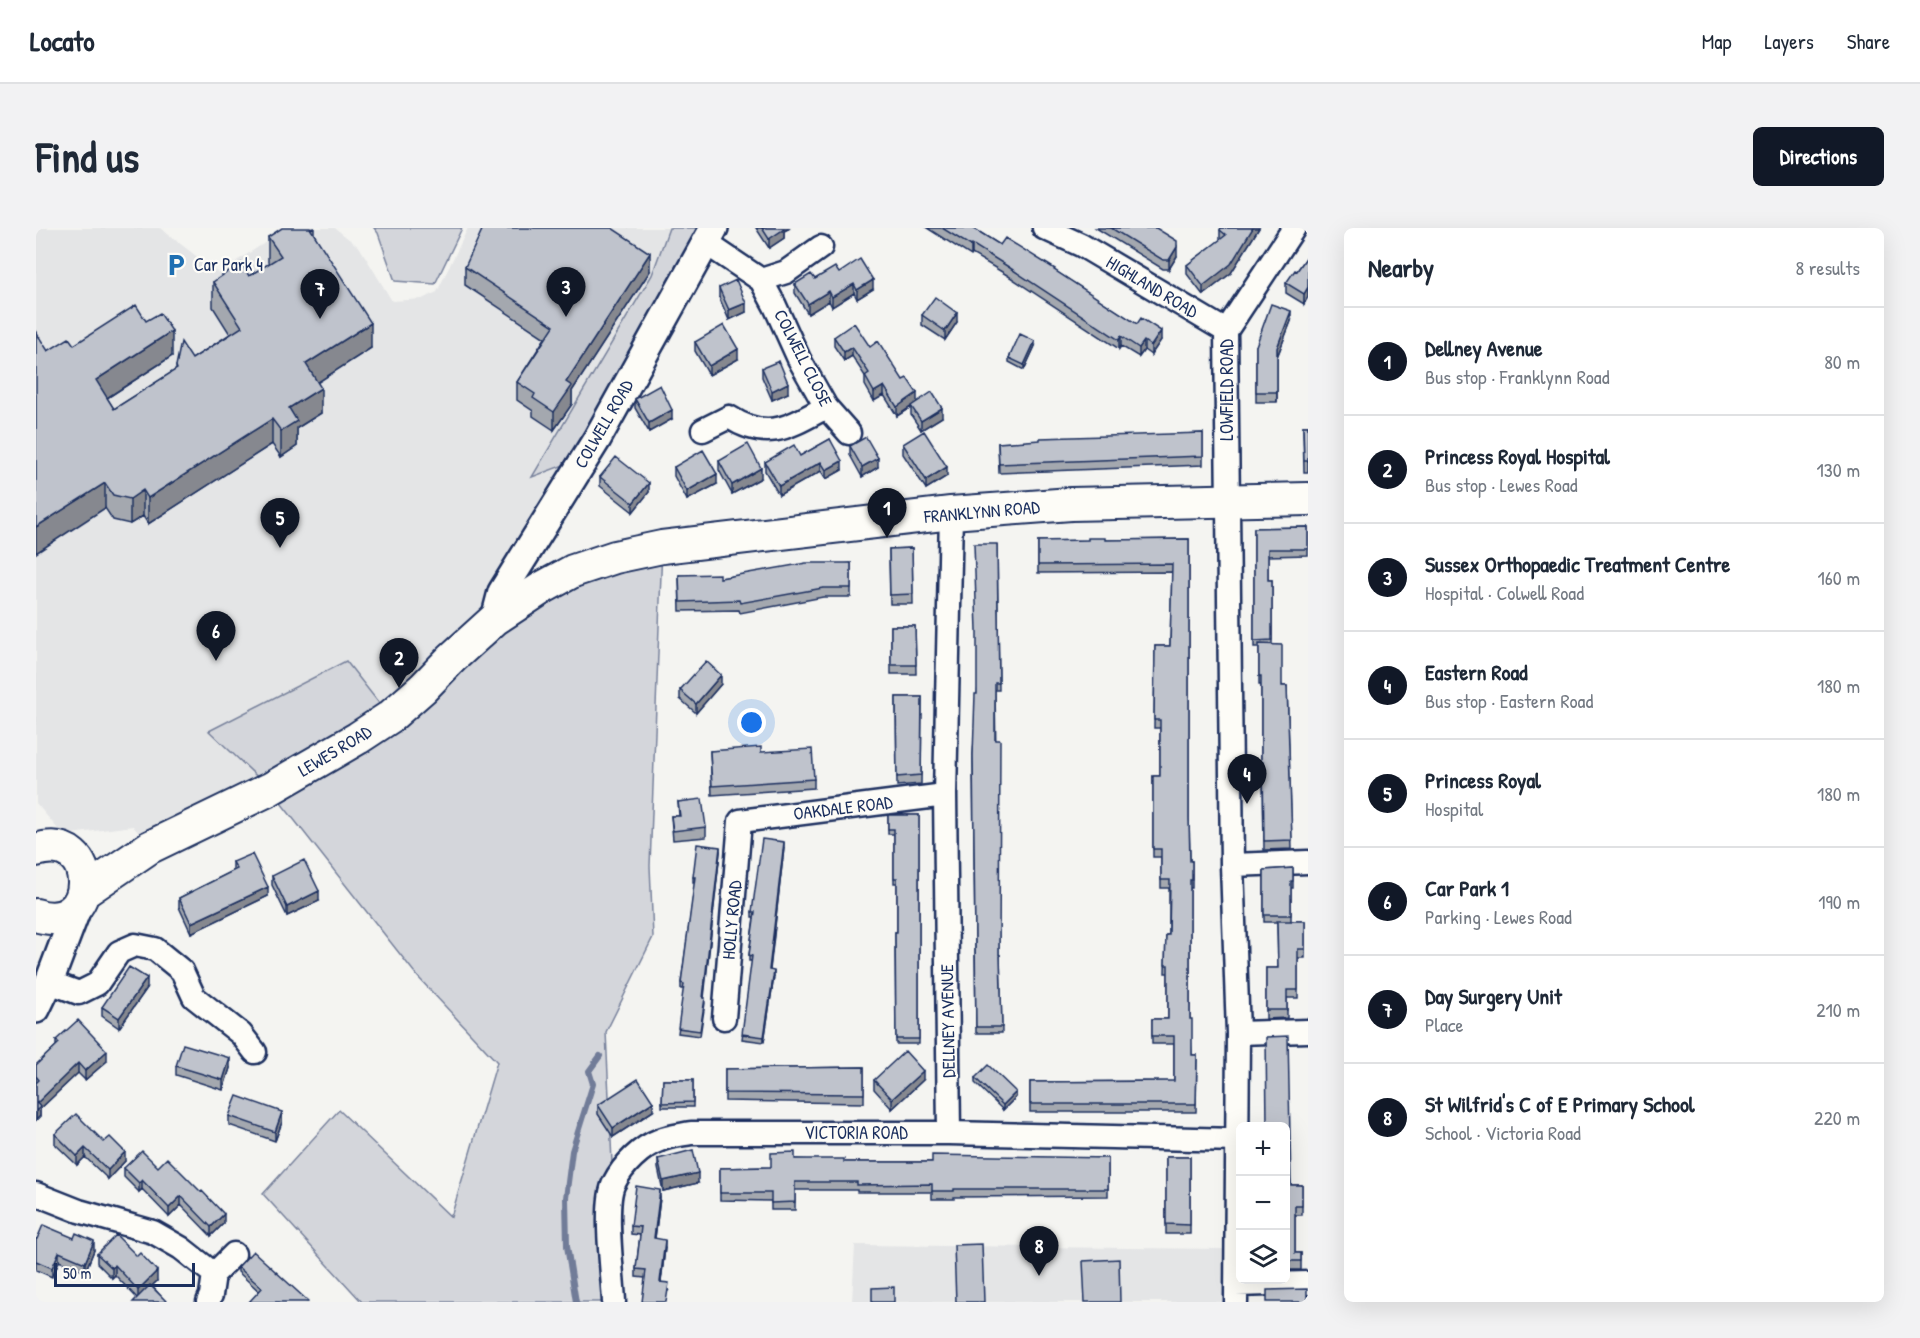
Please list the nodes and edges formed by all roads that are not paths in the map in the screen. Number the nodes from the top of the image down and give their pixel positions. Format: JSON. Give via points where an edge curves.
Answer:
{"nodes":[{"id":1,"x":1044,"y":228,"type":"edge"},
{"id":2,"x":1294,"y":228,"type":"edge"},
{"id":3,"x":710,"y":236,"type":"edge"},
{"id":4,"x":821,"y":247,"type":"dead end"},
{"id":5,"x":761,"y":280,"type":"junction"},
{"id":6,"x":1226,"y":331,"type":"junction"},
{"id":7,"x":826,"y":407,"type":"junction"},
{"id":8,"x":703,"y":430,"type":"dead end"},
{"id":9,"x":849,"y":433,"type":"dead end"},
{"id":10,"x":1308,"y":499,"type":"edge"},
{"id":11,"x":1227,"y":501,"type":"junction"},
{"id":12,"x":951,"y":513,"type":"junction"},
{"id":13,"x":495,"y":619,"type":"junction"},
{"id":14,"x":945,"y":795,"type":"junction"},
{"id":15,"x":740,"y":821,"type":"joint"},
{"id":16,"x":150,"y":847,"type":"junction"},
{"id":17,"x":36,"y":850,"type":"edge"},
{"id":18,"x":68,"y":852,"type":"junction"},
{"id":19,"x":1308,"y":862,"type":"edge"},
{"id":20,"x":1232,"y":865,"type":"junction"},
{"id":21,"x":82,"y":897,"type":"junction"},
{"id":22,"x":37,"y":915,"type":"edge"},
{"id":23,"x":53,"y":970,"type":"junction"},
{"id":24,"x":36,"y":1009,"type":"edge"},
{"id":25,"x":724,"y":1018,"type":"dead end"},
{"id":26,"x":1308,"y":1031,"type":"edge"},
{"id":27,"x":1238,"y":1033,"type":"junction"},
{"id":28,"x":255,"y":1053,"type":"dead end"},
{"id":29,"x":1237,"y":1122,"type":"edge"},
{"id":30,"x":949,"y":1133,"type":"junction"},
{"id":31,"x":1236,"y":1140,"type":"edge"},
{"id":32,"x":1237,"y":1176,"type":"edge"},
{"id":33,"x":36,"y":1194,"type":"edge"},
{"id":34,"x":234,"y":1254,"type":"dead end"},
{"id":35,"x":214,"y":1274,"type":"junction"},
{"id":36,"x":1308,"y":1283,"type":"edge"},
{"id":37,"x":1236,"y":1293,"type":"edge"},
{"id":38,"x":208,"y":1302,"type":"edge"},
{"id":39,"x":614,"y":1302,"type":"edge"}],
"edges":[{"from":1,"to":6,"type":"street","name":"HIGHLAND ROAD","via":[[1081,245]]},
{"from":2,"to":6,"type":"street","name":"LOWFIELD ROAD"},
{"from":3,"to":5,"type":"street","name":"COLWELL CLOSE"},
{"from":3,"to":13,"type":"street","name":"COLWELL ROAD","via":[[597,439],[501,592]]},
{"from":4,"to":5,"type":"street","via":[[786,272]]},
{"from":5,"to":7,"type":"street","name":"COLWELL CLOSE"},
{"from":6,"to":11,"type":"street","name":"LOWFIELD ROAD"},
{"from":7,"to":8,"type":"street","via":[[789,427],[759,431],[729,417]]},
{"from":7,"to":9,"type":"street","name":"COLWELL CLOSE"},
{"from":10,"to":11,"type":"main road","name":"FRANKLYNN ROAD"},
{"from":11,"to":12,"type":"main road","name":"FRANKLYNN ROAD","via":[[1071,504]]},
{"from":11,"to":20,"type":"street","name":"LOWFIELD ROAD"},
{"from":12,"to":13,"type":"main road","name":"FRANKLYNN ROAD","via":[[662,547],[615,557],[573,570]]},
{"from":12,"to":14,"type":"street","name":"DELLNEY AVENUE"},
{"from":13,"to":16,"type":"main road","name":"LEWES ROAD","via":[[390,717],[270,789]]},
{"from":14,"to":15,"type":"street","name":"OAKDALE ROAD"},
{"from":14,"to":30,"type":"street","name":"DELLNEY AVENUE"},
{"from":15,"to":25,"type":"street","name":"HOLLY ROAD"},
{"from":16,"to":18,"type":"main road","name":"LEWES ROAD","via":[[106,854]]},
{"from":16,"to":21,"type":"main road","name":"LEWES ROAD"},
{"from":17,"to":18,"type":"main road","name":"LEWES ROAD","via":[[45,847]]},
{"from":18,"to":21,"type":"main road","via":[[83,869],[86,881]]},
{"from":19,"to":20,"type":"street"},
{"from":20,"to":27,"type":"street","name":"LOWFIELD ROAD"},
{"from":21,"to":22,"type":"main road","name":"LEWES ROAD","via":[[71,911],[61,916]]},
{"from":21,"to":23,"type":"street"},
{"from":22,"to":23,"type":"street"},
{"from":23,"to":24,"type":"street"},
{"from":23,"to":28,"type":"street","via":[[79,993],[97,984],[119,952],[135,945],[154,949],[182,971],[194,997],[241,1034]]},
{"from":26,"to":27,"type":"street"},
{"from":27,"to":29,"type":"street","name":"LOWFIELD ROAD"},
{"from":30,"to":31,"type":"street","name":"VICTORIA ROAD"},
{"from":30,"to":39,"type":"street","name":"VICTORIA ROAD","via":[[691,1133],[660,1139],[627,1164],[613,1184],[608,1208]]},
{"from":32,"to":37,"type":"street","name":"LOWFIELD ROAD"},
{"from":33,"to":35,"type":"street","via":[[153,1232]]},
{"from":34,"to":35,"type":"street"},
{"from":35,"to":38,"type":"street"},
{"from":36,"to":37,"type":"street"}]}
